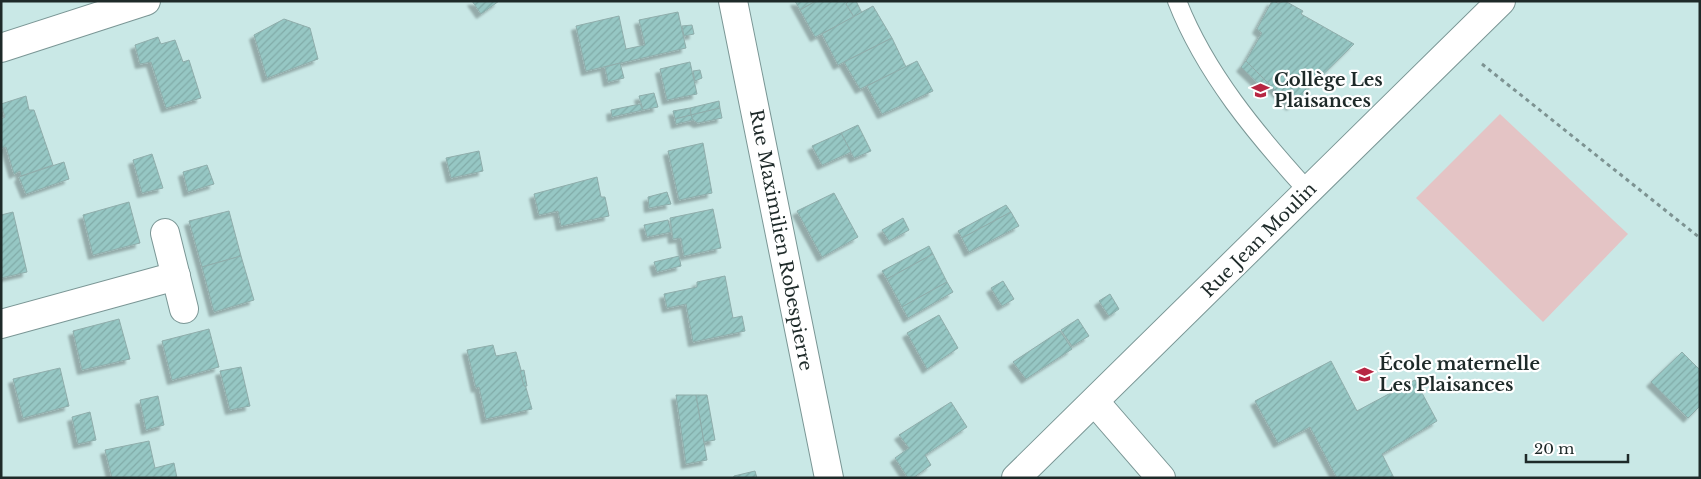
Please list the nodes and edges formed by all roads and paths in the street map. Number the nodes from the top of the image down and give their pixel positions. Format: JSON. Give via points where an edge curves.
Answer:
{"nodes":[{"id":1,"x":146,"y":1,"type":"edge"},
{"id":2,"x":733,"y":1,"type":"edge"},
{"id":3,"x":1177,"y":1,"type":"edge"},
{"id":4,"x":1501,"y":1,"type":"edge"},
{"id":5,"x":1456,"y":44,"type":"junction"},
{"id":6,"x":1,"y":48,"type":"edge"},
{"id":7,"x":1308,"y":191,"type":"junction"},
{"id":8,"x":165,"y":233,"type":"dead end"},
{"id":9,"x":1700,"y":238,"type":"edge"},
{"id":10,"x":176,"y":276,"type":"junction"},
{"id":11,"x":184,"y":309,"type":"dead end"},
{"id":12,"x":1,"y":324,"type":"edge"},
{"id":13,"x":1095,"y":402,"type":"junction"},
{"id":14,"x":828,"y":478,"type":"edge"},
{"id":15,"x":1016,"y":478,"type":"edge"},
{"id":16,"x":1161,"y":478,"type":"edge"}],
"edges":[{"from":1,"to":6,"type":"street"},
{"from":2,"to":14,"type":"street","name":"Rue Maximilien Robespierre"},
{"from":3,"to":7,"type":"lane","via":[[1188,29],[1239,110]]},
{"from":4,"to":5,"type":"street","name":"Rue Jean Moulin"},
{"from":5,"to":7,"type":"street","name":"Rue Jean Moulin"},
{"from":5,"to":9,"type":"path"},
{"from":7,"to":13,"type":"street","name":"Rue Jean Moulin"},
{"from":8,"to":10,"type":"street"},
{"from":10,"to":11,"type":"street"},
{"from":10,"to":12,"type":"street"},
{"from":13,"to":15,"type":"street","name":"Rue Jean Moulin"},
{"from":13,"to":16,"type":"street"}]}
